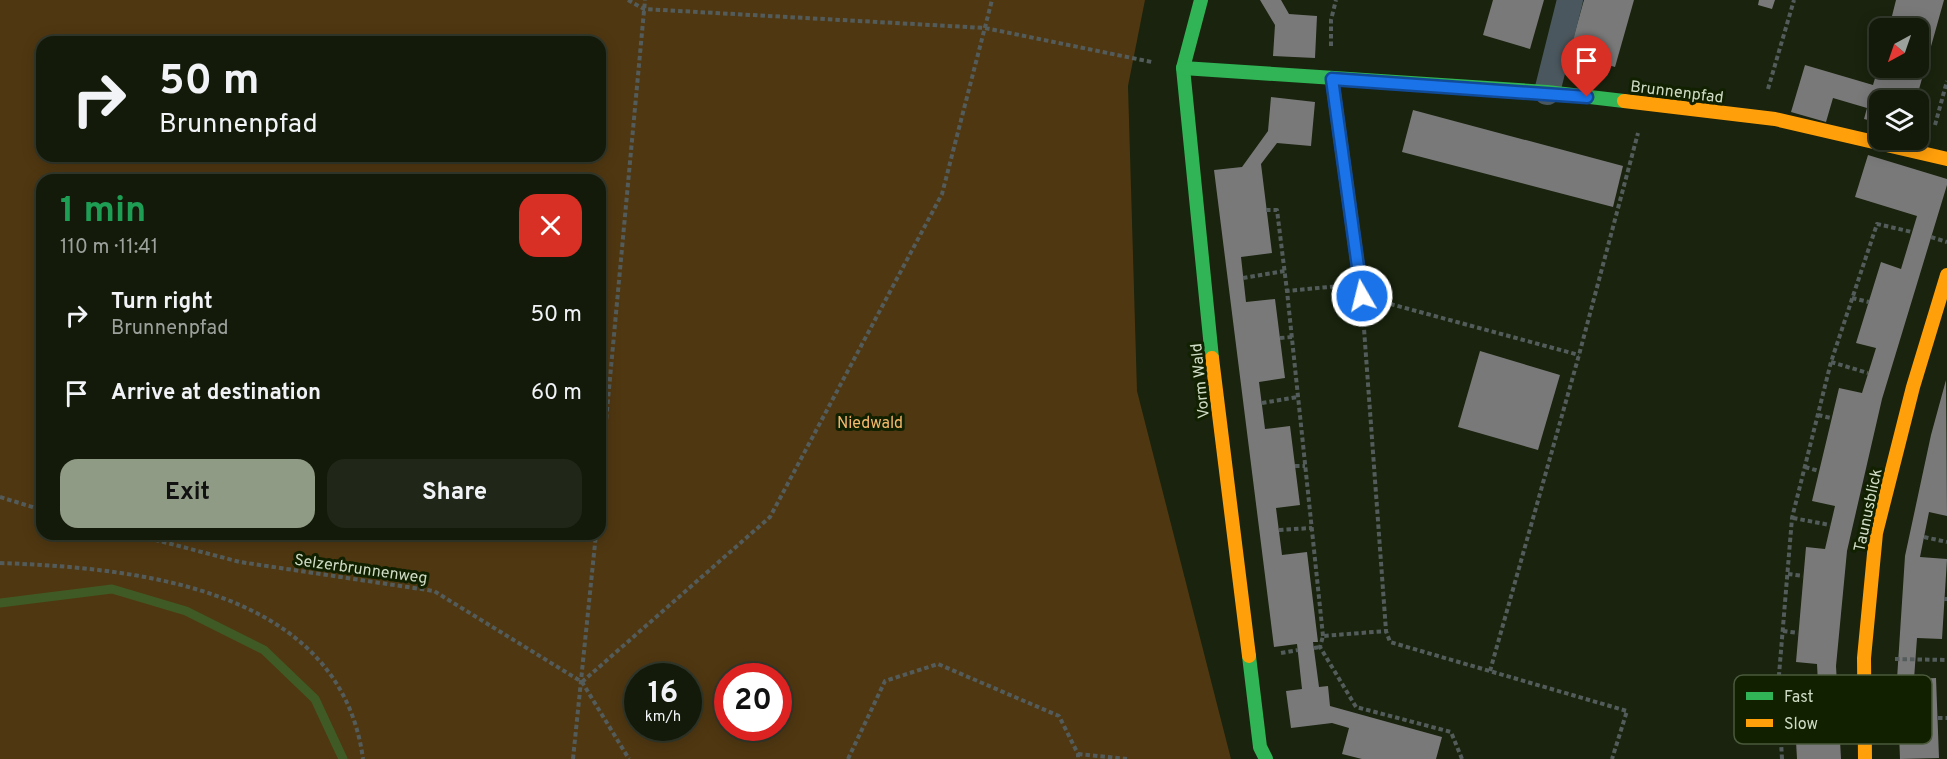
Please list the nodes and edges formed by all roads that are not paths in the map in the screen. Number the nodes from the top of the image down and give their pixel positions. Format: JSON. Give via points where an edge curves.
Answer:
{"nodes":[{"id":1,"x":1201,"y":0,"type":"edge"},
{"id":2,"x":1570,"y":0,"type":"edge"},
{"id":3,"x":1183,"y":68,"type":"junction"},
{"id":4,"x":1332,"y":79,"type":"junction"},
{"id":5,"x":1547,"y":92,"type":"junction"},
{"id":6,"x":1947,"y":159,"type":"edge"},
{"id":7,"x":1947,"y":275,"type":"edge"},
{"id":8,"x":1361,"y":290,"type":"road end"},
{"id":9,"x":1864,"y":675,"type":"edge"},
{"id":10,"x":1865,"y":744,"type":"edge"},
{"id":11,"x":1266,"y":759,"type":"edge"},
{"id":12,"x":1865,"y":759,"type":"edge"}],
"edges":[{"from":1,"to":3,"type":"street","name":"Vorm Wald"},
{"from":2,"to":5,"type":"street"},
{"from":3,"to":4,"type":"street","name":"Brunnenpfad"},
{"from":3,"to":11,"type":"street","name":"Vorm Wald","via":[[1216,393],[1260,747]]},
{"from":4,"to":5,"type":"street","name":"Brunnenpfad"},
{"from":4,"to":8,"type":"lane"},
{"from":5,"to":6,"type":"street","name":"Brunnenpfad","via":[[1760,117]]},
{"from":7,"to":9,"type":"street","name":"Taunusblick","via":[[1876,533]]},
{"from":10,"to":12,"type":"street","name":"Taunusblick"}]}
